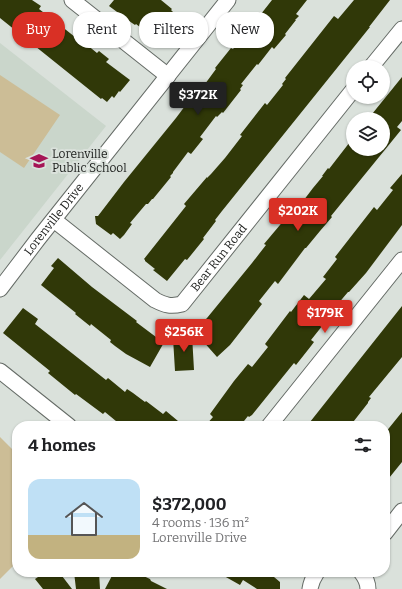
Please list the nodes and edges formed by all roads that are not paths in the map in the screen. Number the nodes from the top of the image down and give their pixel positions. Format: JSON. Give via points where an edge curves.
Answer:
{"nodes":[{"id":1,"x":72,"y":0,"type":"edge"},
{"id":2,"x":228,"y":0,"type":"edge"},
{"id":3,"x":402,"y":29,"type":"edge"},
{"id":4,"x":377,"y":60,"type":"edge"},
{"id":5,"x":168,"y":76,"type":"junction"},
{"id":6,"x":346,"y":99,"type":"edge"},
{"id":7,"x":54,"y":220,"type":"junction"},
{"id":8,"x":402,"y":260,"type":"edge"},
{"id":9,"x":0,"y":289,"type":"edge"},
{"id":10,"x":0,"y":371,"type":"edge"},
{"id":11,"x":63,"y":421,"type":"edge"},
{"id":12,"x":273,"y":421,"type":"edge"},
{"id":13,"x":402,"y":510,"type":"edge"},
{"id":14,"x":390,"y":526,"type":"edge"}],
"edges":[{"from":1,"to":5,"type":"street"},
{"from":2,"to":5,"type":"street","name":"Lorenville Drive"},
{"from":3,"to":4,"type":"street"},
{"from":5,"to":7,"type":"street","name":"Lorenville Drive"},
{"from":6,"to":7,"type":"street","name":"Bear Run Road","via":[[182,304],[165,305],[155,300]]},
{"from":7,"to":9,"type":"street","name":"Lorenville Drive"},
{"from":8,"to":12,"type":"street"},
{"from":10,"to":11,"type":"street"},
{"from":13,"to":14,"type":"street"}]}
